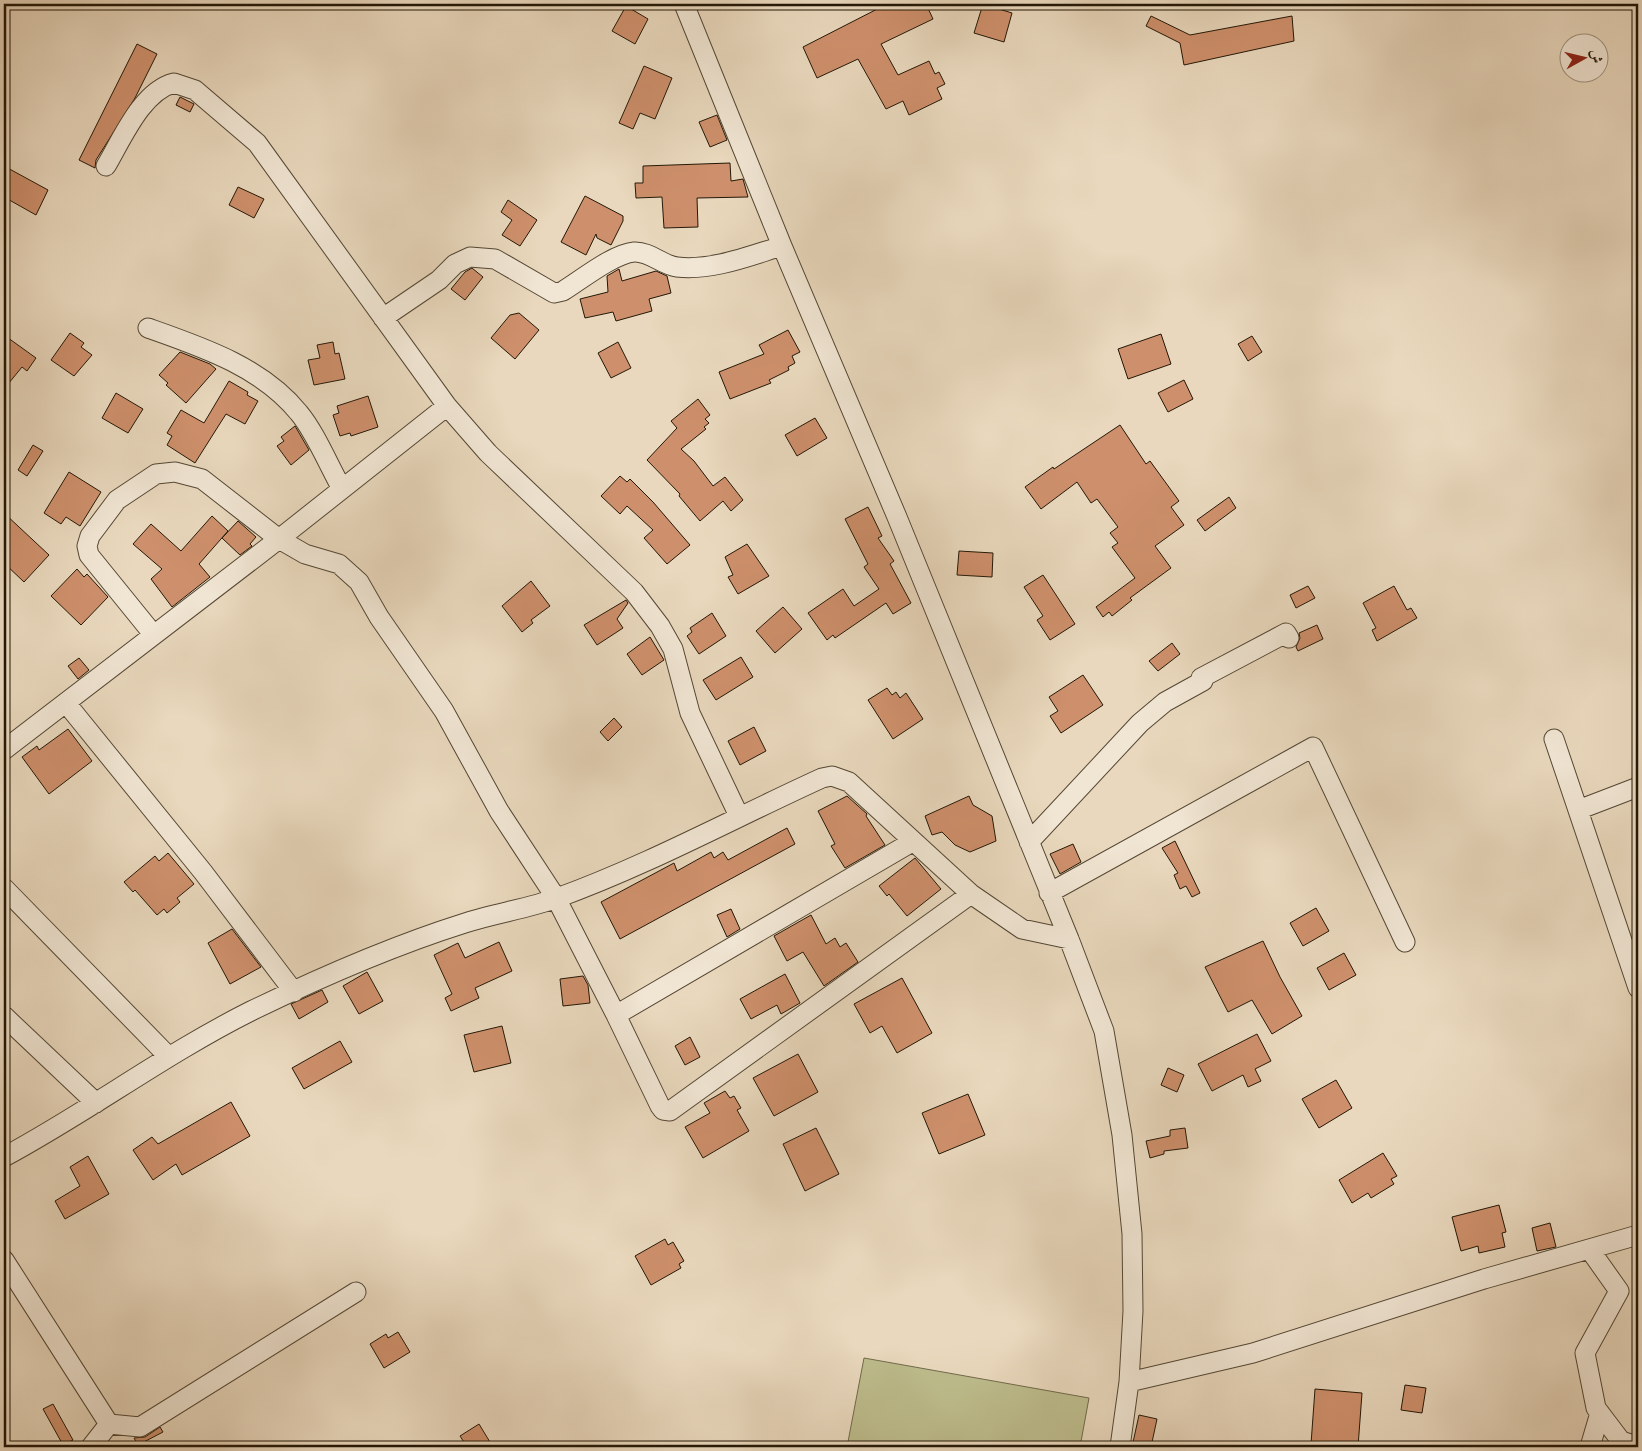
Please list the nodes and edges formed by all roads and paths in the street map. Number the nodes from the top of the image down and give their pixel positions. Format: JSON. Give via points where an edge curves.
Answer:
{"nodes":[{"id":1,"x":684,"y":4,"type":"edge"},
{"id":2,"x":106,"y":166,"type":"dead end"},
{"id":3,"x":782,"y":246,"type":"junction"},
{"id":4,"x":383,"y":318,"type":"junction"},
{"id":5,"x":148,"y":328,"type":"dead end"},
{"id":6,"x":447,"y":406,"type":"junction"},
{"id":7,"x":342,"y":489,"type":"junction"},
{"id":8,"x":279,"y":539,"type":"junction"},
{"id":9,"x":154,"y":634,"type":"junction"},
{"id":10,"x":1289,"y":638,"type":"dead end"},
{"id":11,"x":66,"y":704,"type":"junction"},
{"id":12,"x":1554,"y":739,"type":"dead end"},
{"id":13,"x":4,"y":750,"type":"edge"},
{"id":14,"x":1638,"y":787,"type":"edge"},
{"id":15,"x":1578,"y":810,"type":"junction"},
{"id":16,"x":739,"y":816,"type":"junction"},
{"id":17,"x":912,"y":842,"type":"junction"},
{"id":18,"x":1029,"y":842,"type":"junction"},
{"id":19,"x":4,"y":888,"type":"edge"},
{"id":20,"x":1049,"y":892,"type":"junction"},
{"id":21,"x":971,"y":894,"type":"junction"},
{"id":22,"x":556,"y":898,"type":"junction"},
{"id":23,"x":1069,"y":939,"type":"junction"},
{"id":24,"x":1405,"y":942,"type":"dead end"},
{"id":25,"x":1638,"y":988,"type":"edge"},
{"id":26,"x":294,"y":992,"type":"junction"},
{"id":27,"x":616,"y":1015,"type":"junction"},
{"id":28,"x":4,"y":1016,"type":"edge"},
{"id":29,"x":169,"y":1057,"type":"junction"},
{"id":30,"x":96,"y":1103,"type":"junction"},
{"id":31,"x":4,"y":1157,"type":"edge"},
{"id":32,"x":1638,"y":1235,"type":"edge"},
{"id":33,"x":1590,"y":1250,"type":"junction"},
{"id":34,"x":4,"y":1260,"type":"edge"},
{"id":35,"x":356,"y":1292,"type":"dead end"},
{"id":36,"x":1129,"y":1382,"type":"junction"},
{"id":37,"x":1600,"y":1413,"type":"junction"},
{"id":38,"x":109,"y":1424,"type":"junction"},
{"id":39,"x":1638,"y":1446,"type":"edge"},
{"id":40,"x":91,"y":1447,"type":"edge"},
{"id":41,"x":1120,"y":1447,"type":"edge"},
{"id":42,"x":1590,"y":1447,"type":"edge"}],
"edges":[{"from":1,"to":3,"type":"street"},
{"from":2,"to":4,"type":"street","via":[[134,118],[155,92],[174,84],[195,90],[257,143]]},
{"from":3,"to":4,"type":"street","via":[[722,263],[686,268],[670,266],[635,252],[621,255],[563,291],[554,293],[494,259],[470,257],[455,264],[439,280]]},
{"from":3,"to":18,"type":"street","via":[[898,518]]},
{"from":4,"to":6,"type":"street"},
{"from":5,"to":7,"type":"street","via":[[211,350],[278,389],[300,414]]},
{"from":6,"to":7,"type":"street"},
{"from":6,"to":16,"type":"street","via":[[488,453],[634,592],[660,626],[673,649],[690,713]]},
{"from":7,"to":8,"type":"street"},
{"from":8,"to":9,"type":"street"},
{"from":8,"to":9,"type":"street","via":[[202,479],[176,472],[156,474],[117,500],[90,536],[88,555]]},
{"from":8,"to":22,"type":"street","via":[[305,554],[339,564],[359,582],[379,617],[444,711],[499,811]]},
{"from":9,"to":11,"type":"street"},
{"from":10,"to":18,"type":"street","via":[[1286,633],[1201,678],[1203,681],[1165,702],[1140,723]]},
{"from":11,"to":13,"type":"street"},
{"from":11,"to":26,"type":"street","via":[[203,872]]},
{"from":12,"to":15,"type":"street"},
{"from":14,"to":15,"type":"street"},
{"from":15,"to":25,"type":"street"},
{"from":16,"to":17,"type":"street","via":[[832,776],[849,782]]},
{"from":16,"to":22,"type":"street","via":[[659,855]]},
{"from":17,"to":21,"type":"street"},
{"from":17,"to":27,"type":"street"},
{"from":18,"to":20,"type":"street"},
{"from":19,"to":29,"type":"street"},
{"from":20,"to":23,"type":"street"},
{"from":20,"to":24,"type":"street","via":[[1313,747]]},
{"from":21,"to":23,"type":"street","via":[[1022,929]]},
{"from":21,"to":27,"type":"street","via":[[670,1111],[660,1106]]},
{"from":22,"to":26,"type":"street","via":[[465,923],[361,962]]},
{"from":22,"to":27,"type":"street"},
{"from":23,"to":36,"type":"street","via":[[1104,1031],[1122,1135],[1132,1234],[1134,1311]]},
{"from":26,"to":29,"type":"street","via":[[250,1012]]},
{"from":28,"to":30,"type":"street"},
{"from":29,"to":30,"type":"street"},
{"from":30,"to":31,"type":"street"},
{"from":32,"to":33,"type":"street"},
{"from":33,"to":36,"type":"street","via":[[1484,1279],[1253,1353]]},
{"from":33,"to":37,"type":"street","via":[[1618,1291],[1585,1353],[1596,1408]]},
{"from":34,"to":38,"type":"street"},
{"from":35,"to":38,"type":"street","via":[[140,1426]]},
{"from":36,"to":41,"type":"street"},
{"from":37,"to":39,"type":"street","via":[[1621,1441]]},
{"from":37,"to":42,"type":"street"},
{"from":38,"to":40,"type":"street"}]}
